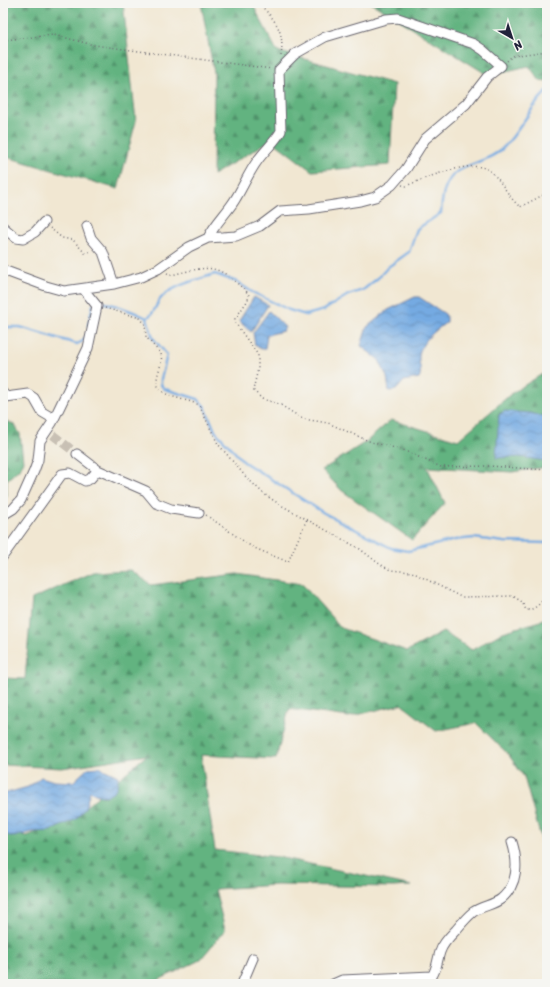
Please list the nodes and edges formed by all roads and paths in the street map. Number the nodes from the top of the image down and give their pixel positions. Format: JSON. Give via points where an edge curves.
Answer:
{"nodes":[{"id":1,"x":258,"y":3,"type":"edge"},
{"id":2,"x":3,"y":40,"type":"edge"},
{"id":3,"x":547,"y":52,"type":"edge"},
{"id":4,"x":501,"y":66,"type":"junction"},
{"id":5,"x":279,"y":70,"type":"junction"},
{"id":6,"x":392,"y":185,"type":"junction"},
{"id":7,"x":547,"y":193,"type":"edge"},
{"id":8,"x":44,"y":222,"type":"joint"},
{"id":9,"x":87,"y":226,"type":"dead end"},
{"id":10,"x":3,"y":227,"type":"edge"},
{"id":11,"x":208,"y":238,"type":"junction"},
{"id":12,"x":99,"y":247,"type":"junction"},
{"id":13,"x":158,"y":269,"type":"junction"},
{"id":14,"x":3,"y":270,"type":"edge"},
{"id":15,"x":114,"y":284,"type":"junction"},
{"id":16,"x":84,"y":290,"type":"junction"},
{"id":17,"x":97,"y":306,"type":"junction"},
{"id":18,"x":3,"y":393,"type":"edge"},
{"id":19,"x":54,"y":419,"type":"junction"},
{"id":20,"x":77,"y":454,"type":"tunnel mouth"},
{"id":21,"x":98,"y":470,"type":"junction"},
{"id":22,"x":547,"y":470,"type":"edge"},
{"id":23,"x":199,"y":514,"type":"joint"},
{"id":24,"x":3,"y":515,"type":"edge"},
{"id":25,"x":308,"y":519,"type":"junction"},
{"id":26,"x":3,"y":556,"type":"edge"},
{"id":27,"x":547,"y":595,"type":"edge"},
{"id":28,"x":512,"y":842,"type":"dead end"},
{"id":29,"x":253,"y":958,"type":"dead end"},
{"id":30,"x":242,"y":984,"type":"edge"},
{"id":31,"x":333,"y":984,"type":"edge"}],
"edges":[{"from":1,"to":5,"type":"path","via":[[274,19],[280,32],[282,52]]},
{"from":2,"to":5,"type":"path","via":[[54,35],[94,45]]},
{"from":3,"to":4,"type":"path","via":[[512,56]]},
{"from":4,"to":5,"type":"street","via":[[474,44],[398,18],[386,18],[325,37],[295,54]]},
{"from":4,"to":6,"type":"street","via":[[487,77],[466,104],[425,139],[406,169]]},
{"from":5,"to":11,"type":"street","via":[[281,131],[250,171],[236,199]]},
{"from":6,"to":7,"type":"path","via":[[406,186],[444,171],[477,167],[490,170],[520,207]]},
{"from":6,"to":11,"type":"street","via":[[376,196],[360,201],[280,211],[260,226],[236,236]]},
{"from":8,"to":10,"type":"street","via":[[35,232],[22,239],[16,238]]},
{"from":8,"to":12,"type":"path","via":[[62,238],[74,240],[85,253]]},
{"from":9,"to":12,"type":"street"},
{"from":11,"to":13,"type":"street","via":[[189,247]]},
{"from":12,"to":15,"type":"street"},
{"from":13,"to":15,"type":"street","via":[[141,277]]},
{"from":13,"to":22,"type":"path","via":[[171,275],[206,267],[222,271],[231,276],[249,294],[248,300],[235,319],[258,355],[253,390],[262,398],[279,404],[303,419],[328,423],[371,442],[403,450],[441,467],[489,466]]},
{"from":14,"to":16,"type":"street","via":[[64,291]]},
{"from":15,"to":16,"type":"street"},
{"from":16,"to":17,"type":"street"},
{"from":17,"to":19,"type":"street","via":[[88,348]]},
{"from":17,"to":25,"type":"path","via":[[143,321],[146,337],[161,354],[157,385],[167,394],[198,406],[218,444],[246,477],[264,494]]},
{"from":18,"to":19,"type":"street","via":[[6,397],[28,394],[34,398],[42,412]]},
{"from":19,"to":24,"type":"street","via":[[50,433],[40,441],[38,460],[21,500]]},
{"from":20,"to":21,"type":"street"},
{"from":21,"to":23,"type":"street","via":[[146,491],[156,503]]},
{"from":21,"to":26,"type":"street","via":[[85,481],[70,473],[62,474]]},
{"from":23,"to":25,"type":"path","via":[[210,517],[230,534],[252,547],[288,562]]},
{"from":25,"to":27,"type":"path","via":[[390,570],[412,572],[461,597],[513,596],[522,602],[526,610],[532,610]]},
{"from":28,"to":31,"type":"street","via":[[517,858],[514,880],[501,899],[474,912],[456,929],[440,951],[432,976],[342,980]]},
{"from":29,"to":30,"type":"street"}]}
